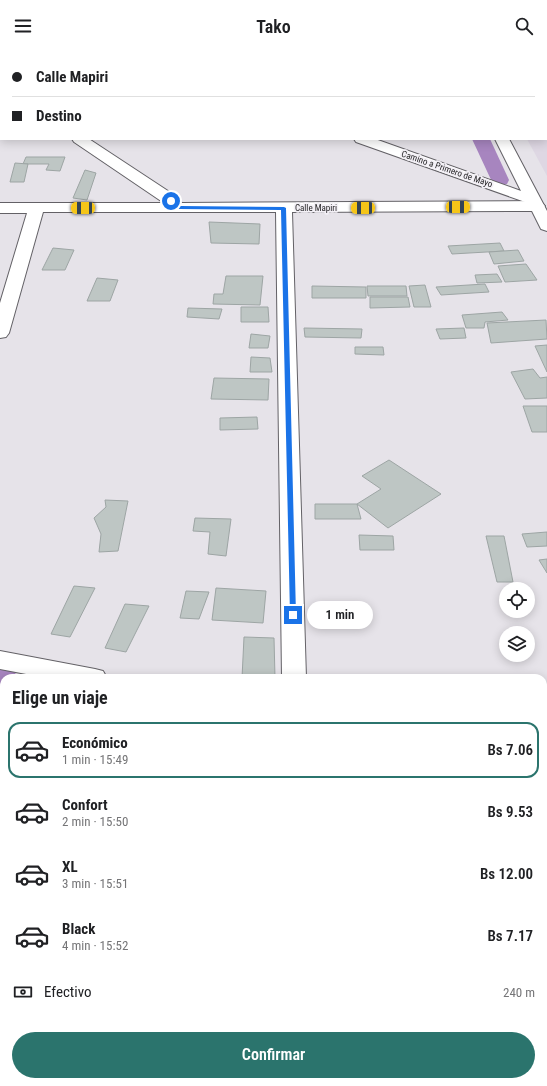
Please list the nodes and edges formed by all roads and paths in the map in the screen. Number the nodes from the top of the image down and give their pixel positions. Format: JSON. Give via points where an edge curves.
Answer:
{"nodes":[{"id":1,"x":81,"y":140,"type":"edge"},
{"id":2,"x":364,"y":140,"type":"edge"},
{"id":3,"x":503,"y":140,"type":"edge"},
{"id":4,"x":535,"y":203,"type":"junction"},
{"id":5,"x":0,"y":208,"type":"edge"},
{"id":6,"x":36,"y":208,"type":"junction"},
{"id":7,"x":179,"y":208,"type":"junction"},
{"id":8,"x":284,"y":208,"type":"junction"},
{"id":9,"x":547,"y":226,"type":"edge"},
{"id":10,"x":0,"y":333,"type":"edge"},
{"id":11,"x":0,"y":660,"type":"edge"},
{"id":12,"x":74,"y":674,"type":"edge"},
{"id":13,"x":294,"y":674,"type":"edge"}],
"edges":[{"from":1,"to":7,"type":"street","via":[[163,194]]},
{"from":2,"to":4,"type":"street","name":"Camino a Primero de Mayo"},
{"from":3,"to":4,"type":"street"},
{"from":4,"to":8,"type":"street","name":"Calle Mapiri"},
{"from":4,"to":9,"type":"street"},
{"from":5,"to":6,"type":"street","name":"Calle Mapiri"},
{"from":6,"to":7,"type":"street","name":"Calle Mapiri"},
{"from":6,"to":10,"type":"street"},
{"from":7,"to":8,"type":"street","name":"Calle Mapiri"},
{"from":8,"to":13,"type":"street"},
{"from":11,"to":12,"type":"street"}]}
